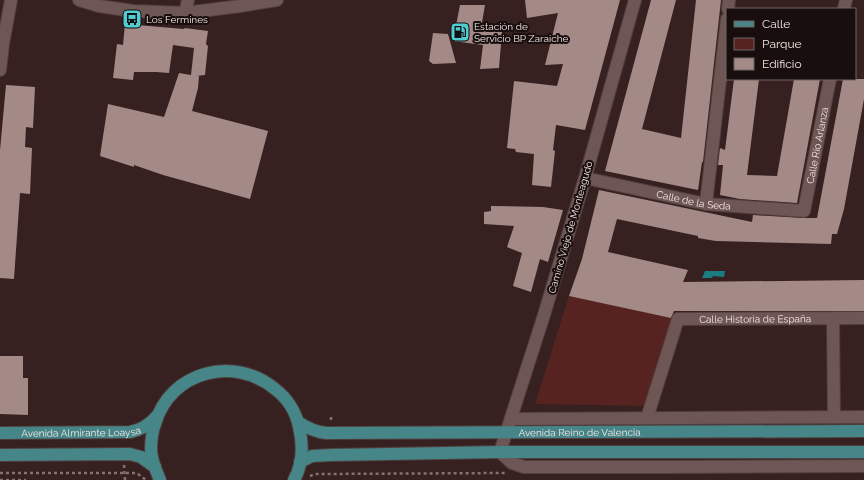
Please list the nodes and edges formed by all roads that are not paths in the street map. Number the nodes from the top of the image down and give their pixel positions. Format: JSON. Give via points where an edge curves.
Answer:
{"nodes":[{"id":1,"x":11,"y":0,"type":"edge"},
{"id":2,"x":79,"y":0,"type":"edge"},
{"id":3,"x":188,"y":0,"type":"edge"},
{"id":4,"x":277,"y":0,"type":"edge"},
{"id":5,"x":634,"y":0,"type":"edge"},
{"id":6,"x":185,"y":14,"type":"junction"},
{"id":7,"x":726,"y":28,"type":"edge"},
{"id":8,"x":2,"y":43,"type":"edge"},
{"id":9,"x":0,"y":70,"type":"edge"},
{"id":10,"x":830,"y":80,"type":"edge"},
{"id":11,"x":585,"y":178,"type":"junction"},
{"id":12,"x":706,"y":204,"type":"junction"},
{"id":13,"x":804,"y":211,"type":"joint"},
{"id":14,"x":833,"y":318,"type":"junction"},
{"id":15,"x":864,"y":318,"type":"edge"},
{"id":16,"x":157,"y":416,"type":"junction"},
{"id":17,"x":834,"y":417,"type":"junction"},
{"id":18,"x":864,"y":417,"type":"edge"},
{"id":19,"x":647,"y":418,"type":"junction"},
{"id":20,"x":511,"y":419,"type":"junction"},
{"id":21,"x":298,"y":422,"type":"junction"},
{"id":22,"x":864,"y":431,"type":"edge"},
{"id":23,"x":507,"y":432,"type":"junction"},
{"id":24,"x":0,"y":433,"type":"edge"},
{"id":25,"x":500,"y":452,"type":"junction"},
{"id":26,"x":864,"y":452,"type":"edge"},
{"id":27,"x":0,"y":455,"type":"edge"},
{"id":28,"x":300,"y":462,"type":"junction"},
{"id":29,"x":864,"y":466,"type":"edge"},
{"id":30,"x":154,"y":467,"type":"junction"},
{"id":31,"x":160,"y":480,"type":"edge"},
{"id":32,"x":294,"y":480,"type":"edge"}],
"edges":[{"from":1,"to":8,"type":"street"},
{"from":2,"to":6,"type":"street","via":[[133,11]]},
{"from":3,"to":6,"type":"street"},
{"from":4,"to":6,"type":"street"},
{"from":5,"to":11,"type":"street","name":"Camino Viejo de Monteagudo"},
{"from":7,"to":12,"type":"street"},
{"from":8,"to":9,"type":"street"},
{"from":10,"to":13,"type":"street","name":"Calle Río Arlanza"},
{"from":11,"to":12,"type":"street","name":"Calle de la Seda"},
{"from":11,"to":20,"type":"street","name":"Camino Viejo de Monteagudo"},
{"from":12,"to":13,"type":"street","name":"Calle de la Seda"},
{"from":14,"to":15,"type":"street","name":"Calle Historia de España"},
{"from":14,"to":17,"type":"street"},
{"from":14,"to":19,"type":"street","name":"Calle Historia de España","via":[[678,319]]},
{"from":16,"to":21,"type":"main road","via":[[173,392],[185,383],[198,376],[226,370],[255,376],[268,383],[289,403]]},
{"from":16,"to":24,"type":"main road","name":"Avenida Almirante Loaysa","via":[[146,426],[130,432]]},
{"from":16,"to":30,"type":"main road","via":[[152,433]]},
{"from":17,"to":18,"type":"street"},
{"from":17,"to":19,"type":"street"},
{"from":19,"to":20,"type":"street"},
{"from":20,"to":23,"type":"street","name":"Camino Viejo de Monteagudo"},
{"from":21,"to":23,"type":"main road","name":"Avenida Reino de Valencia","via":[[326,433]]},
{"from":21,"to":28,"type":"main road","via":[[302,449]]},
{"from":22,"to":23,"type":"main road","name":"Avenida Reino de Valencia"},
{"from":23,"to":25,"type":"street","name":"Camino Viejo de Monteagudo"},
{"from":25,"to":26,"type":"main road","name":"Avenida Reino de Valencia"},
{"from":25,"to":28,"type":"main road","name":"Avenida Reino de Valencia","via":[[316,455]]},
{"from":25,"to":29,"type":"street","via":[[512,463],[524,467]]},
{"from":27,"to":30,"type":"main road","via":[[130,454],[141,457]]},
{"from":28,"to":32,"type":"main road"},
{"from":30,"to":31,"type":"main road"}]}
